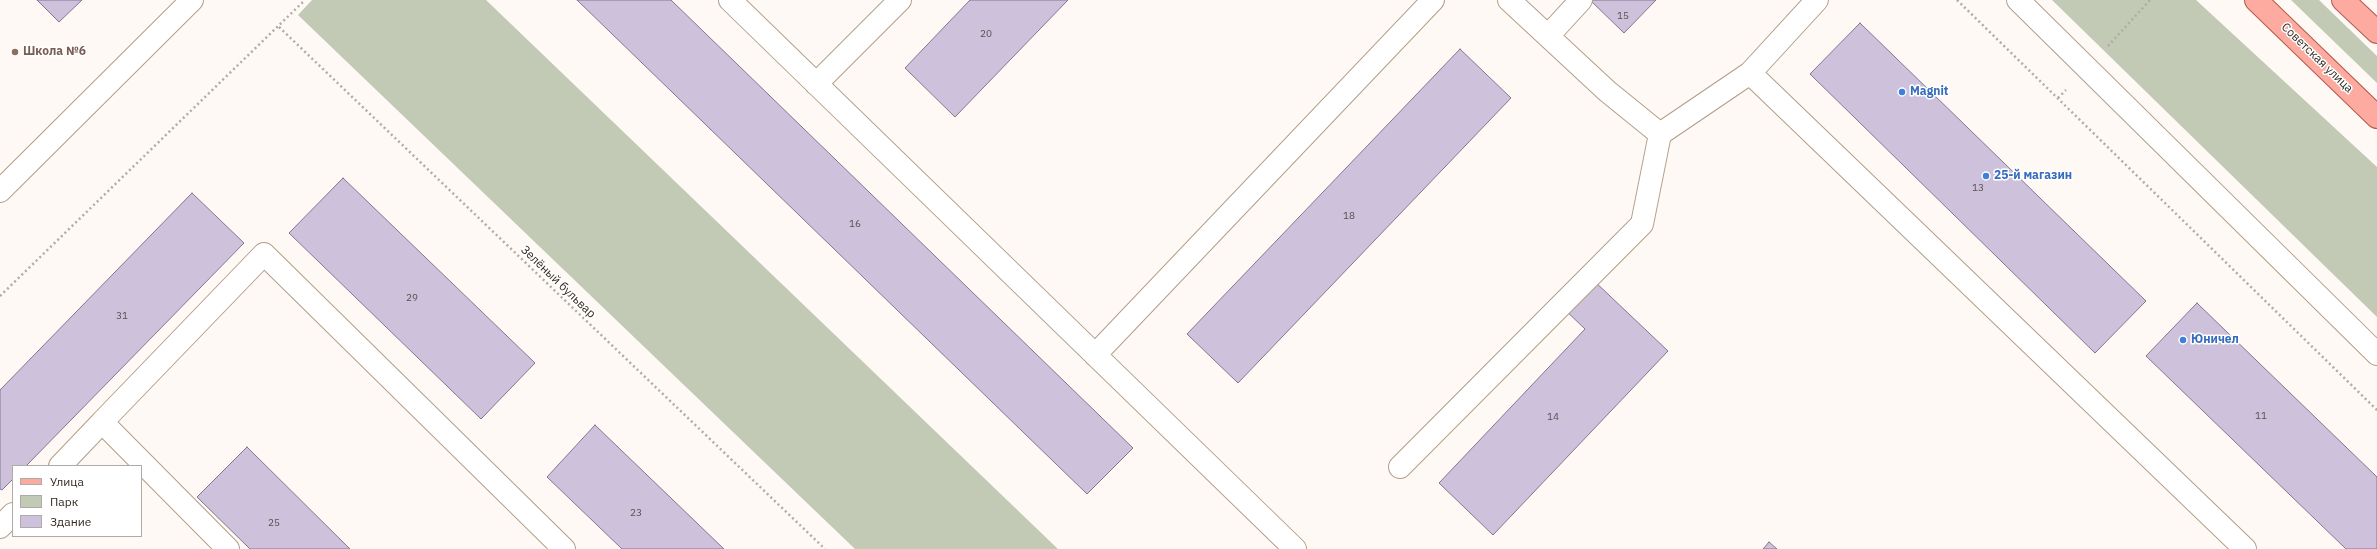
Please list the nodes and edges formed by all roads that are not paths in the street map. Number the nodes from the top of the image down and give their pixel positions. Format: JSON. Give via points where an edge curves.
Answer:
{"nodes":[{"id":1,"x":192,"y":0,"type":"edge"},
{"id":2,"x":730,"y":0,"type":"edge"},
{"id":3,"x":900,"y":0,"type":"edge"},
{"id":4,"x":1433,"y":0,"type":"edge"},
{"id":5,"x":1509,"y":0,"type":"edge"},
{"id":6,"x":1581,"y":0,"type":"edge"},
{"id":7,"x":1817,"y":0,"type":"edge"},
{"id":8,"x":2018,"y":0,"type":"edge"},
{"id":9,"x":2256,"y":0,"type":"edge"},
{"id":10,"x":2343,"y":0,"type":"edge"},
{"id":11,"x":2377,"y":32,"type":"edge"},
{"id":12,"x":1548,"y":36,"type":"junction"},
{"id":13,"x":1750,"y":73,"type":"junction"},
{"id":14,"x":816,"y":84,"type":"junction"},
{"id":15,"x":2377,"y":117,"type":"edge"},
{"id":16,"x":1660,"y":134,"type":"junction"},
{"id":17,"x":0,"y":191,"type":"edge"},
{"id":18,"x":2377,"y":354,"type":"edge"},
{"id":19,"x":1095,"y":355,"type":"junction"},
{"id":20,"x":102,"y":422,"type":"junction"},
{"id":21,"x":61,"y":465,"type":"edge"},
{"id":22,"x":1400,"y":467,"type":"dead end"},
{"id":23,"x":12,"y":515,"type":"edge"},
{"id":24,"x":0,"y":527,"type":"edge"},
{"id":25,"x":228,"y":549,"type":"edge"},
{"id":26,"x":564,"y":549,"type":"edge"},
{"id":27,"x":1295,"y":549,"type":"edge"},
{"id":28,"x":2245,"y":549,"type":"edge"}],
"edges":[{"from":1,"to":17,"type":"street"},
{"from":2,"to":14,"type":"street"},
{"from":3,"to":14,"type":"street"},
{"from":4,"to":19,"type":"street"},
{"from":5,"to":12,"type":"street"},
{"from":6,"to":12,"type":"street"},
{"from":7,"to":13,"type":"street"},
{"from":8,"to":18,"type":"street"},
{"from":9,"to":15,"type":"main road","name":"Советская улица"},
{"from":10,"to":11,"type":"main road"},
{"from":12,"to":16,"type":"street","via":[[1607,91]]},
{"from":13,"to":16,"type":"street"},
{"from":13,"to":28,"type":"street"},
{"from":14,"to":19,"type":"street"},
{"from":16,"to":22,"type":"street","via":[[1642,224]]},
{"from":19,"to":27,"type":"street"},
{"from":20,"to":21,"type":"street"},
{"from":20,"to":25,"type":"street"},
{"from":20,"to":26,"type":"street","via":[[264,254]]},
{"from":23,"to":24,"type":"street"}]}
